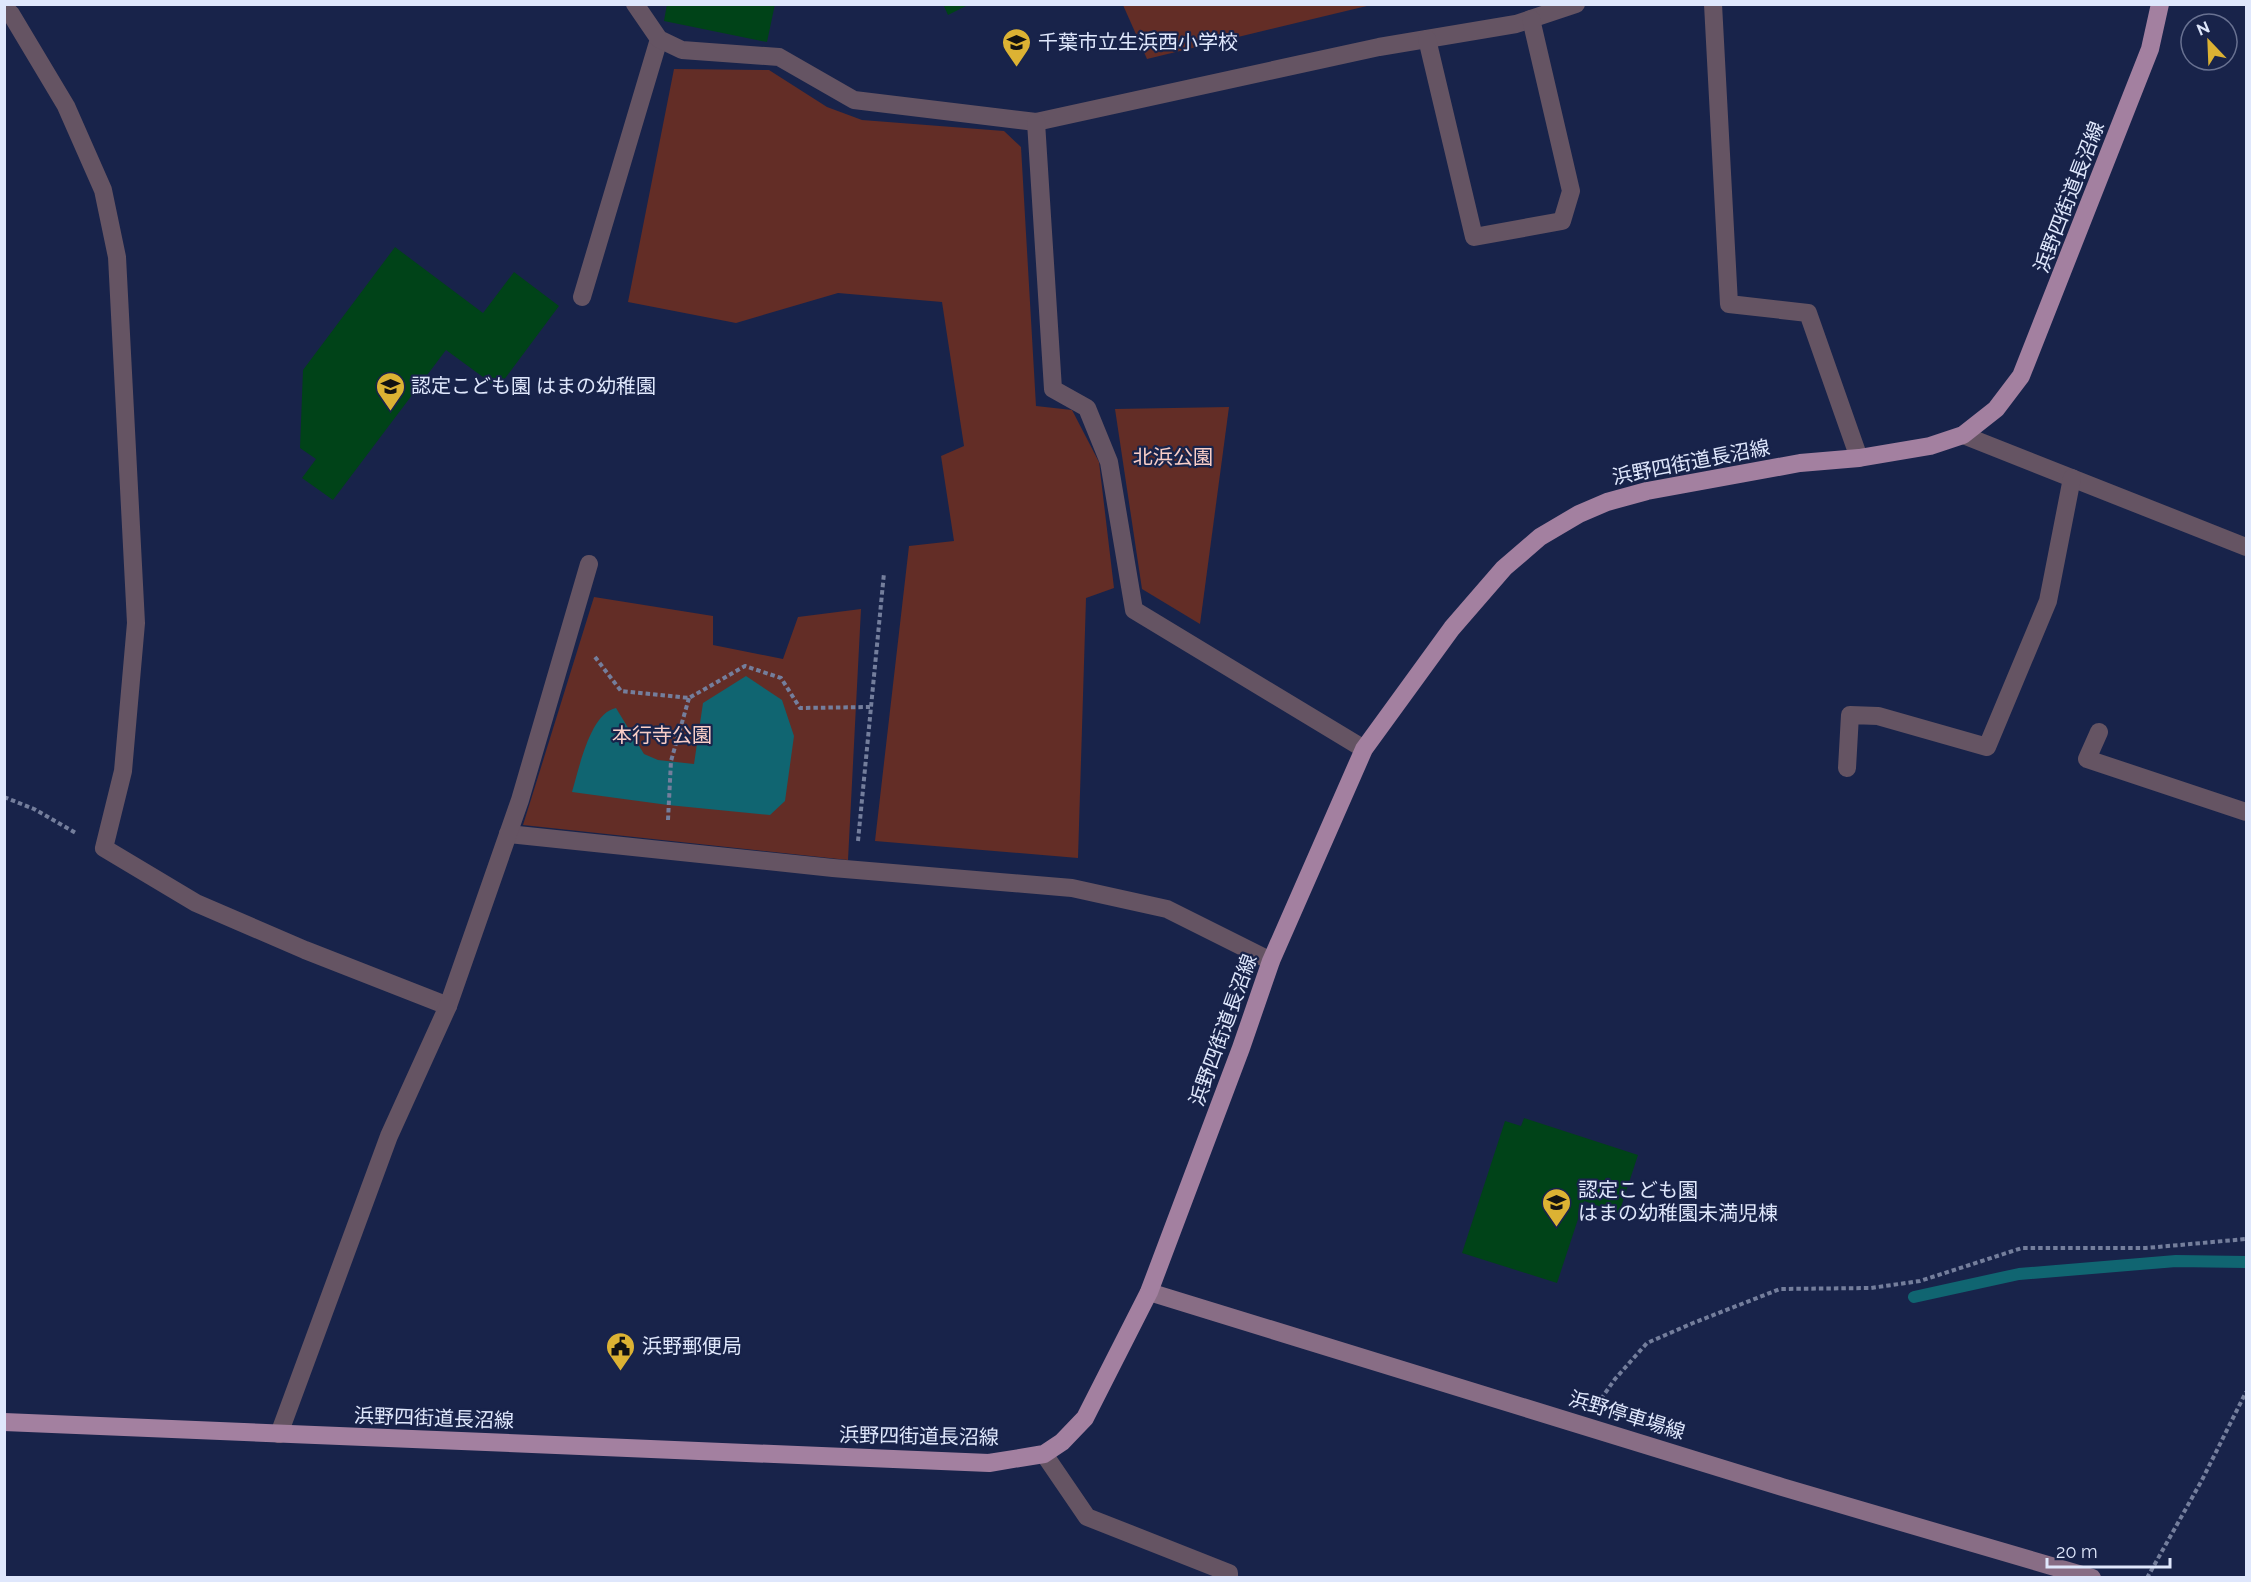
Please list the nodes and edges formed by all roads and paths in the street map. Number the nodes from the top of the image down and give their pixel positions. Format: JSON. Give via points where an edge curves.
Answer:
{"nodes":[{"id":1,"x":636,"y":4,"type":"edge"},
{"id":2,"x":1576,"y":4,"type":"edge"},
{"id":3,"x":1713,"y":4,"type":"edge"},
{"id":4,"x":2160,"y":4,"type":"edge"},
{"id":5,"x":4,"y":7,"type":"edge"},
{"id":6,"x":1531,"y":19,"type":"junction"},
{"id":7,"x":659,"y":39,"type":"junction"},
{"id":8,"x":1427,"y":39,"type":"junction"},
{"id":9,"x":1036,"y":122,"type":"junction"},
{"id":10,"x":582,"y":297,"type":"dead end"},
{"id":11,"x":1963,"y":435,"type":"junction"},
{"id":12,"x":1858,"y":458,"type":"junction"},
{"id":13,"x":2072,"y":478,"type":"junction"},
{"id":14,"x":2247,"y":547,"type":"edge"},
{"id":15,"x":589,"y":564,"type":"dead end"},
{"id":16,"x":884,"y":573,"type":"dead end"},
{"id":17,"x":571,"y":625,"type":"junction"},
{"id":18,"x":689,"y":698,"type":"junction"},
{"id":19,"x":870,"y":707,"type":"junction"},
{"id":20,"x":2099,"y":732,"type":"dead end"},
{"id":21,"x":1364,"y":749,"type":"junction"},
{"id":22,"x":1847,"y":768,"type":"dead end"},
{"id":23,"x":4,"y":797,"type":"edge"},
{"id":24,"x":668,"y":805,"type":"dead end"},
{"id":25,"x":2247,"y":812,"type":"edge"},
{"id":26,"x":508,"y":834,"type":"junction"},
{"id":27,"x":104,"y":848,"type":"junction"},
{"id":28,"x":855,"y":869,"type":"junction"},
{"id":29,"x":1271,"y":961,"type":"junction"},
{"id":30,"x":448,"y":1006,"type":"junction"},
{"id":31,"x":2247,"y":1239,"type":"edge"},
{"id":32,"x":1149,"y":1292,"type":"junction"},
{"id":33,"x":2247,"y":1392,"type":"edge"},
{"id":34,"x":4,"y":1422,"type":"edge"},
{"id":35,"x":1583,"y":1424,"type":"junction"},
{"id":36,"x":279,"y":1434,"type":"junction"},
{"id":37,"x":1044,"y":1454,"type":"junction"},
{"id":38,"x":1229,"y":1578,"type":"edge"},
{"id":39,"x":2092,"y":1578,"type":"edge"},
{"id":40,"x":2147,"y":1578,"type":"edge"}],
"edges":[{"from":1,"to":7,"type":"street"},
{"from":2,"to":6,"type":"street"},
{"from":3,"to":12,"type":"street","via":[[1729,304],[1808,313]]},
{"from":4,"to":11,"type":"main road","name":"浜野四街道長沼線","via":[[2150,49],[2021,376],[1996,409]]},
{"from":5,"to":27,"type":"street","via":[[66,106],[103,190],[117,257],[136,623],[123,771]]},
{"from":6,"to":8,"type":"street"},
{"from":6,"to":8,"type":"street","via":[[1571,191],[1562,221],[1474,237]]},
{"from":7,"to":9,"type":"street","via":[[682,50],[779,57],[854,100]]},
{"from":7,"to":10,"type":"street"},
{"from":8,"to":9,"type":"street"},
{"from":9,"to":21,"type":"street","via":[[1053,389],[1086,408],[1109,462],[1134,610]]},
{"from":11,"to":12,"type":"main road","name":"浜野四街道長沼線","via":[[1930,446]]},
{"from":11,"to":13,"type":"street"},
{"from":12,"to":21,"type":"main road","name":"浜野四街道長沼線","via":[[1800,463],[1647,491],[1579,514],[1540,537],[1504,568],[1452,628]]},
{"from":13,"to":14,"type":"street"},
{"from":13,"to":22,"type":"street","via":[[2048,601],[1987,747],[1878,716],[1850,715]]},
{"from":15,"to":17,"type":"street"},
{"from":16,"to":19,"type":"path"},
{"from":17,"to":18,"type":"path","via":[[621,691]]},
{"from":17,"to":26,"type":"street"},
{"from":18,"to":19,"type":"path","via":[[745,666],[781,678],[800,708]]},
{"from":18,"to":24,"type":"path","via":[[671,761]]},
{"from":19,"to":28,"type":"path"},
{"from":20,"to":25,"type":"street","via":[[2087,759]]},
{"from":21,"to":29,"type":"main road","name":"浜野四街道長沼線"},
{"from":23,"to":27,"type":"path"},
{"from":26,"to":28,"type":"street"},
{"from":26,"to":30,"type":"street"},
{"from":27,"to":30,"type":"street","via":[[196,903]]},
{"from":28,"to":29,"type":"street","via":[[1072,888],[1167,909]]},
{"from":29,"to":32,"type":"main road","name":"浜野四街道長沼線"},
{"from":30,"to":36,"type":"street","via":[[389,1136]]},
{"from":31,"to":35,"type":"path","via":[[2146,1248],[2022,1248],[1920,1281],[1871,1288],[1780,1289],[1647,1343]]},
{"from":32,"to":35,"type":"main road","name":"浜野停車場線"},
{"from":32,"to":37,"type":"main road","name":"浜野四街道長沼線","via":[[1085,1418]]},
{"from":33,"to":40,"type":"path"},
{"from":34,"to":36,"type":"main road","name":"浜野四街道長沼線"},
{"from":35,"to":39,"type":"main road","name":"浜野停車場線"},
{"from":36,"to":37,"type":"main road","name":"浜野四街道長沼線","via":[[989,1464]]},
{"from":37,"to":38,"type":"street","via":[[1087,1516],[1229,1573]]}]}
